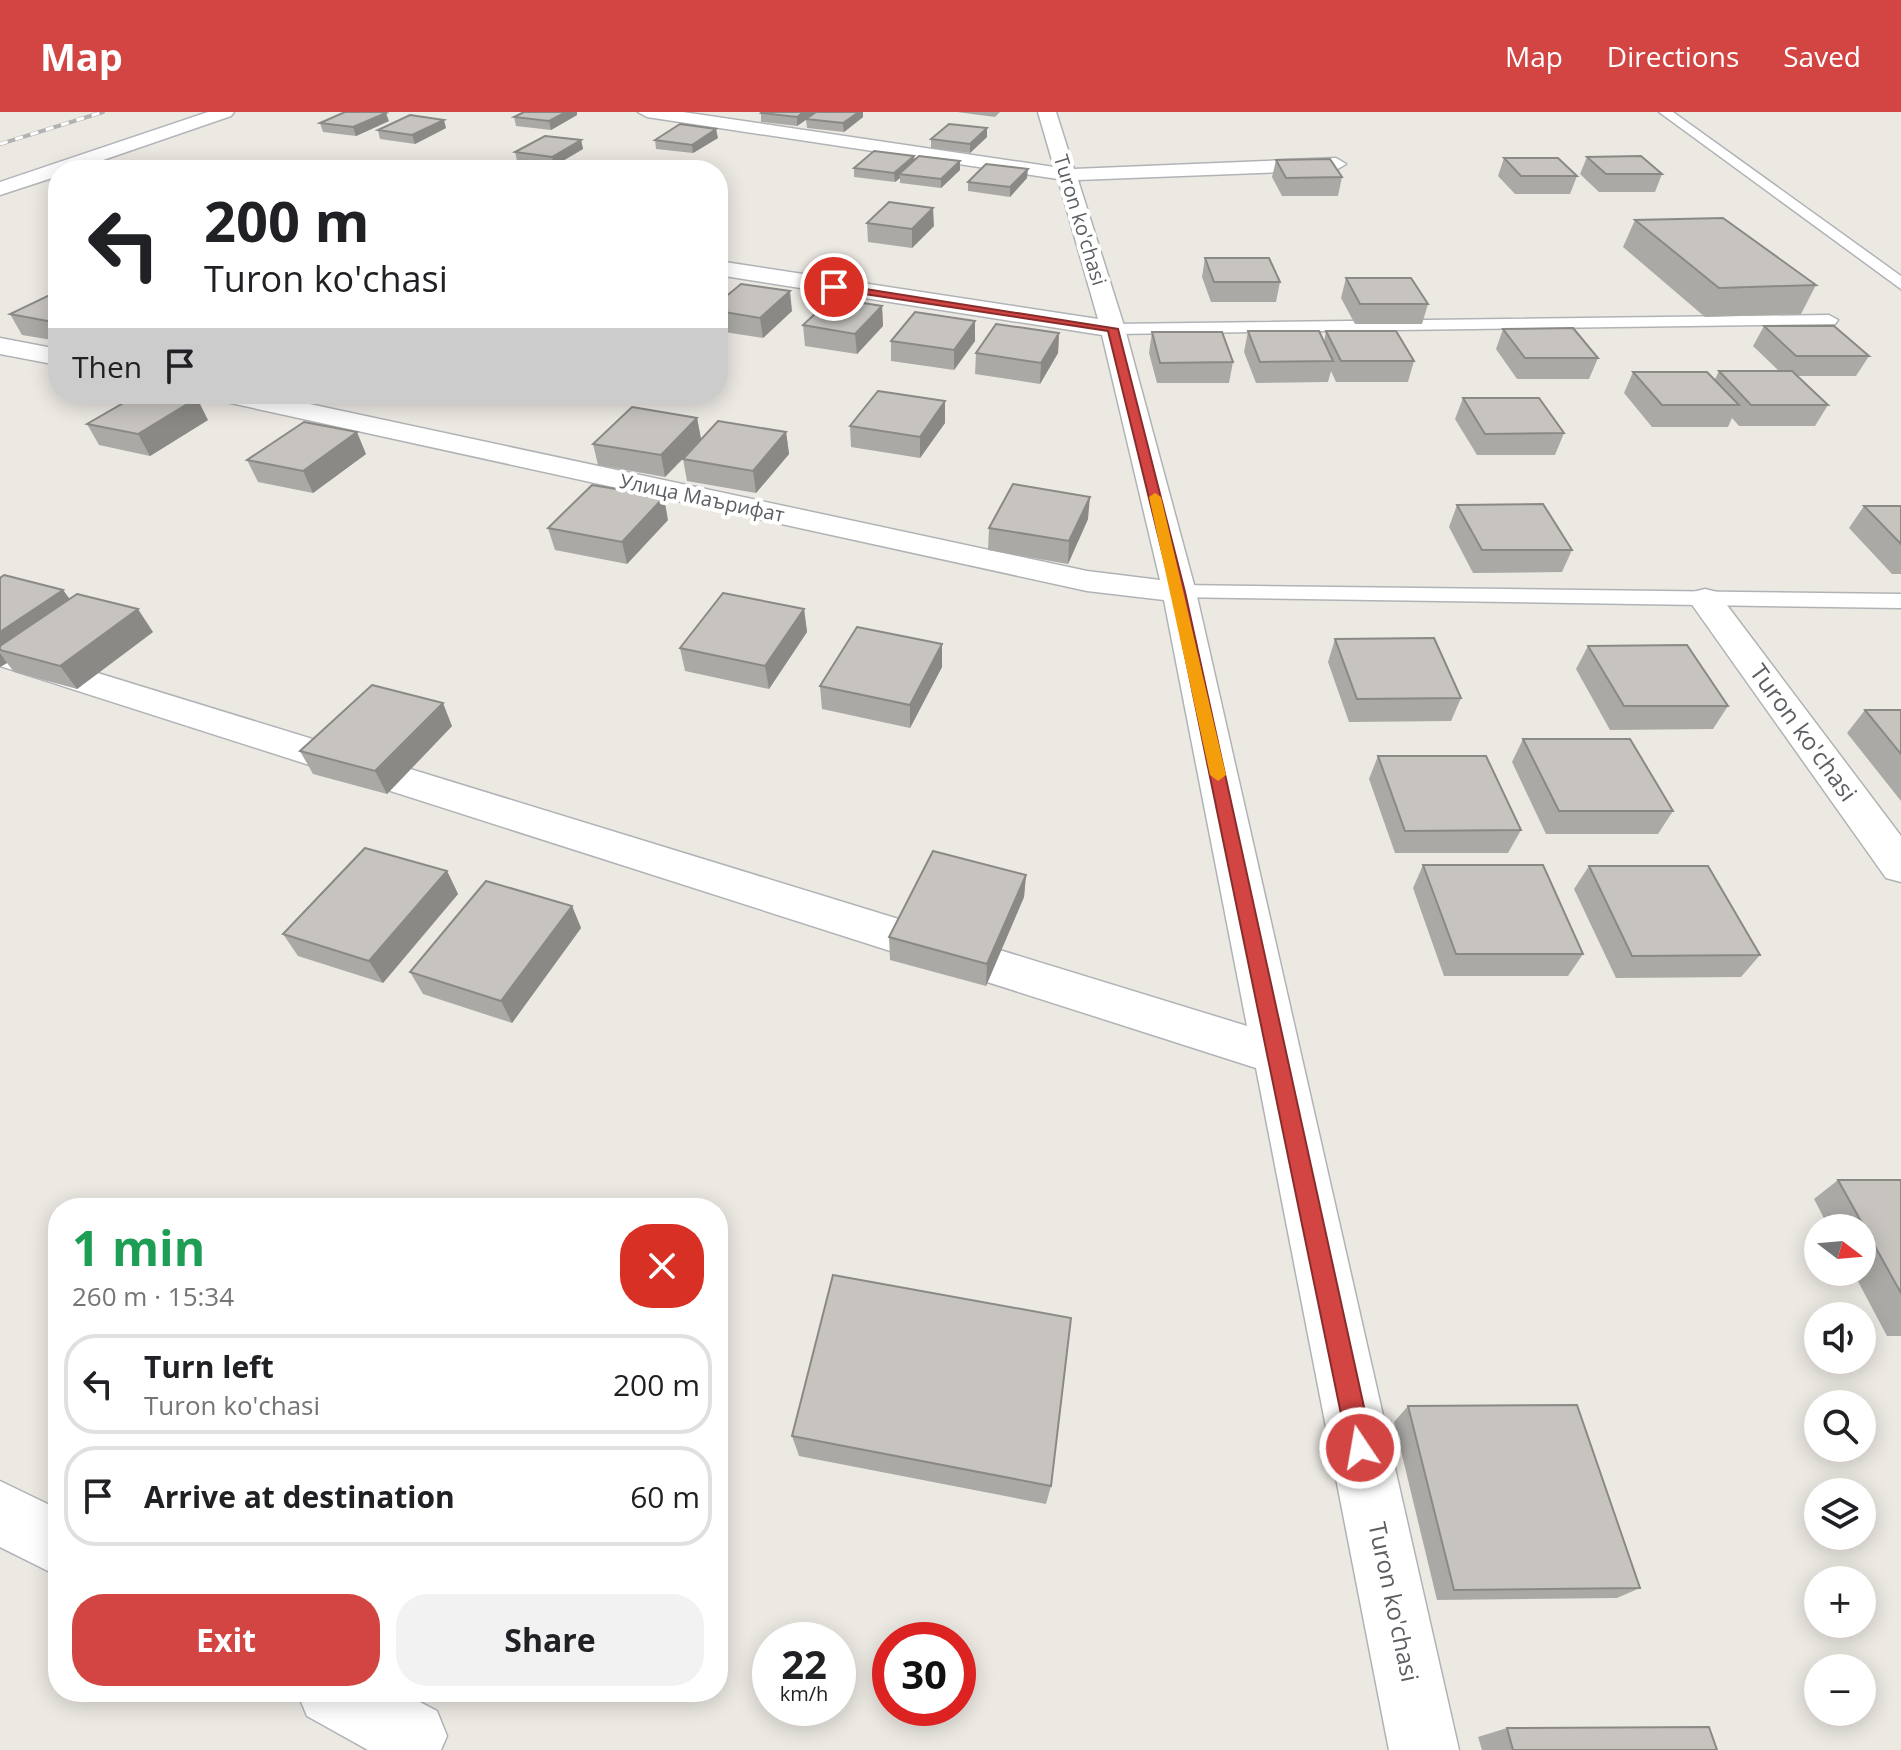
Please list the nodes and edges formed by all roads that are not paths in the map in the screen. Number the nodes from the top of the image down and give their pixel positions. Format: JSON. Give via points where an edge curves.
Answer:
{"nodes":[{"id":1,"x":225,"y":112,"type":"edge"},
{"id":2,"x":239,"y":112,"type":"edge"},
{"id":3,"x":647,"y":112,"type":"edge"},
{"id":4,"x":656,"y":112,"type":"edge"},
{"id":5,"x":1047,"y":112,"type":"edge"},
{"id":6,"x":1665,"y":112,"type":"edge"},
{"id":7,"x":90,"y":160,"type":"edge"},
{"id":8,"x":99,"y":160,"type":"edge"},
{"id":9,"x":1336,"y":164,"type":"edge"},
{"id":10,"x":48,"y":175,"type":"edge"},
{"id":11,"x":1067,"y":175,"type":"junction"},
{"id":12,"x":48,"y":178,"type":"edge"},
{"id":13,"x":0,"y":192,"type":"edge"},
{"id":14,"x":728,"y":270,"type":"edge"},
{"id":15,"x":1901,"y":284,"type":"edge"},
{"id":16,"x":1829,"y":320,"type":"dead end"},
{"id":17,"x":1113,"y":329,"type":"junction"},
{"id":18,"x":0,"y":346,"type":"edge"},
{"id":19,"x":48,"y":355,"type":"edge"},
{"id":20,"x":272,"y":404,"type":"edge"},
{"id":21,"x":1179,"y":592,"type":"junction"},
{"id":22,"x":1705,"y":599,"type":"junction"},
{"id":23,"x":1901,"y":601,"type":"edge"},
{"id":24,"x":0,"y":654,"type":"edge"},
{"id":25,"x":1901,"y":867,"type":"edge"},
{"id":26,"x":1277,"y":1055,"type":"junction"},
{"id":27,"x":0,"y":1512,"type":"edge"},
{"id":28,"x":48,"y":1538,"type":"edge"},
{"id":29,"x":349,"y":1702,"type":"edge"},
{"id":30,"x":412,"y":1736,"type":"dead end"},
{"id":31,"x":1424,"y":1750,"type":"edge"}],
"edges":[{"from":1,"to":7,"type":"street"},
{"from":2,"to":8,"type":"street"},
{"from":3,"to":4,"type":"street"},
{"from":4,"to":11,"type":"street"},
{"from":5,"to":11,"type":"street","name":"Turon ko'chasi"},
{"from":6,"to":15,"type":"lane"},
{"from":9,"to":11,"type":"street"},
{"from":10,"to":13,"type":"street"},
{"from":11,"to":17,"type":"street","name":"Turon ko'chasi"},
{"from":12,"to":13,"type":"street"},
{"from":14,"to":17,"type":"street"},
{"from":16,"to":17,"type":"lane"},
{"from":17,"to":21,"type":"street","name":"Turon ko'chasi"},
{"from":18,"to":19,"type":"street"},
{"from":20,"to":21,"type":"street","name":"Улица Маърифат","via":[[1087,581]]},
{"from":21,"to":22,"type":"lane"},
{"from":21,"to":26,"type":"street","name":"Turon ko'chasi"},
{"from":22,"to":23,"type":"lane"},
{"from":22,"to":25,"type":"street","name":"Turon ko'chasi"},
{"from":24,"to":26,"type":"street"},
{"from":26,"to":31,"type":"street","name":"Turon ko'chasi"},
{"from":27,"to":28,"type":"street"},
{"from":29,"to":30,"type":"street"}]}
